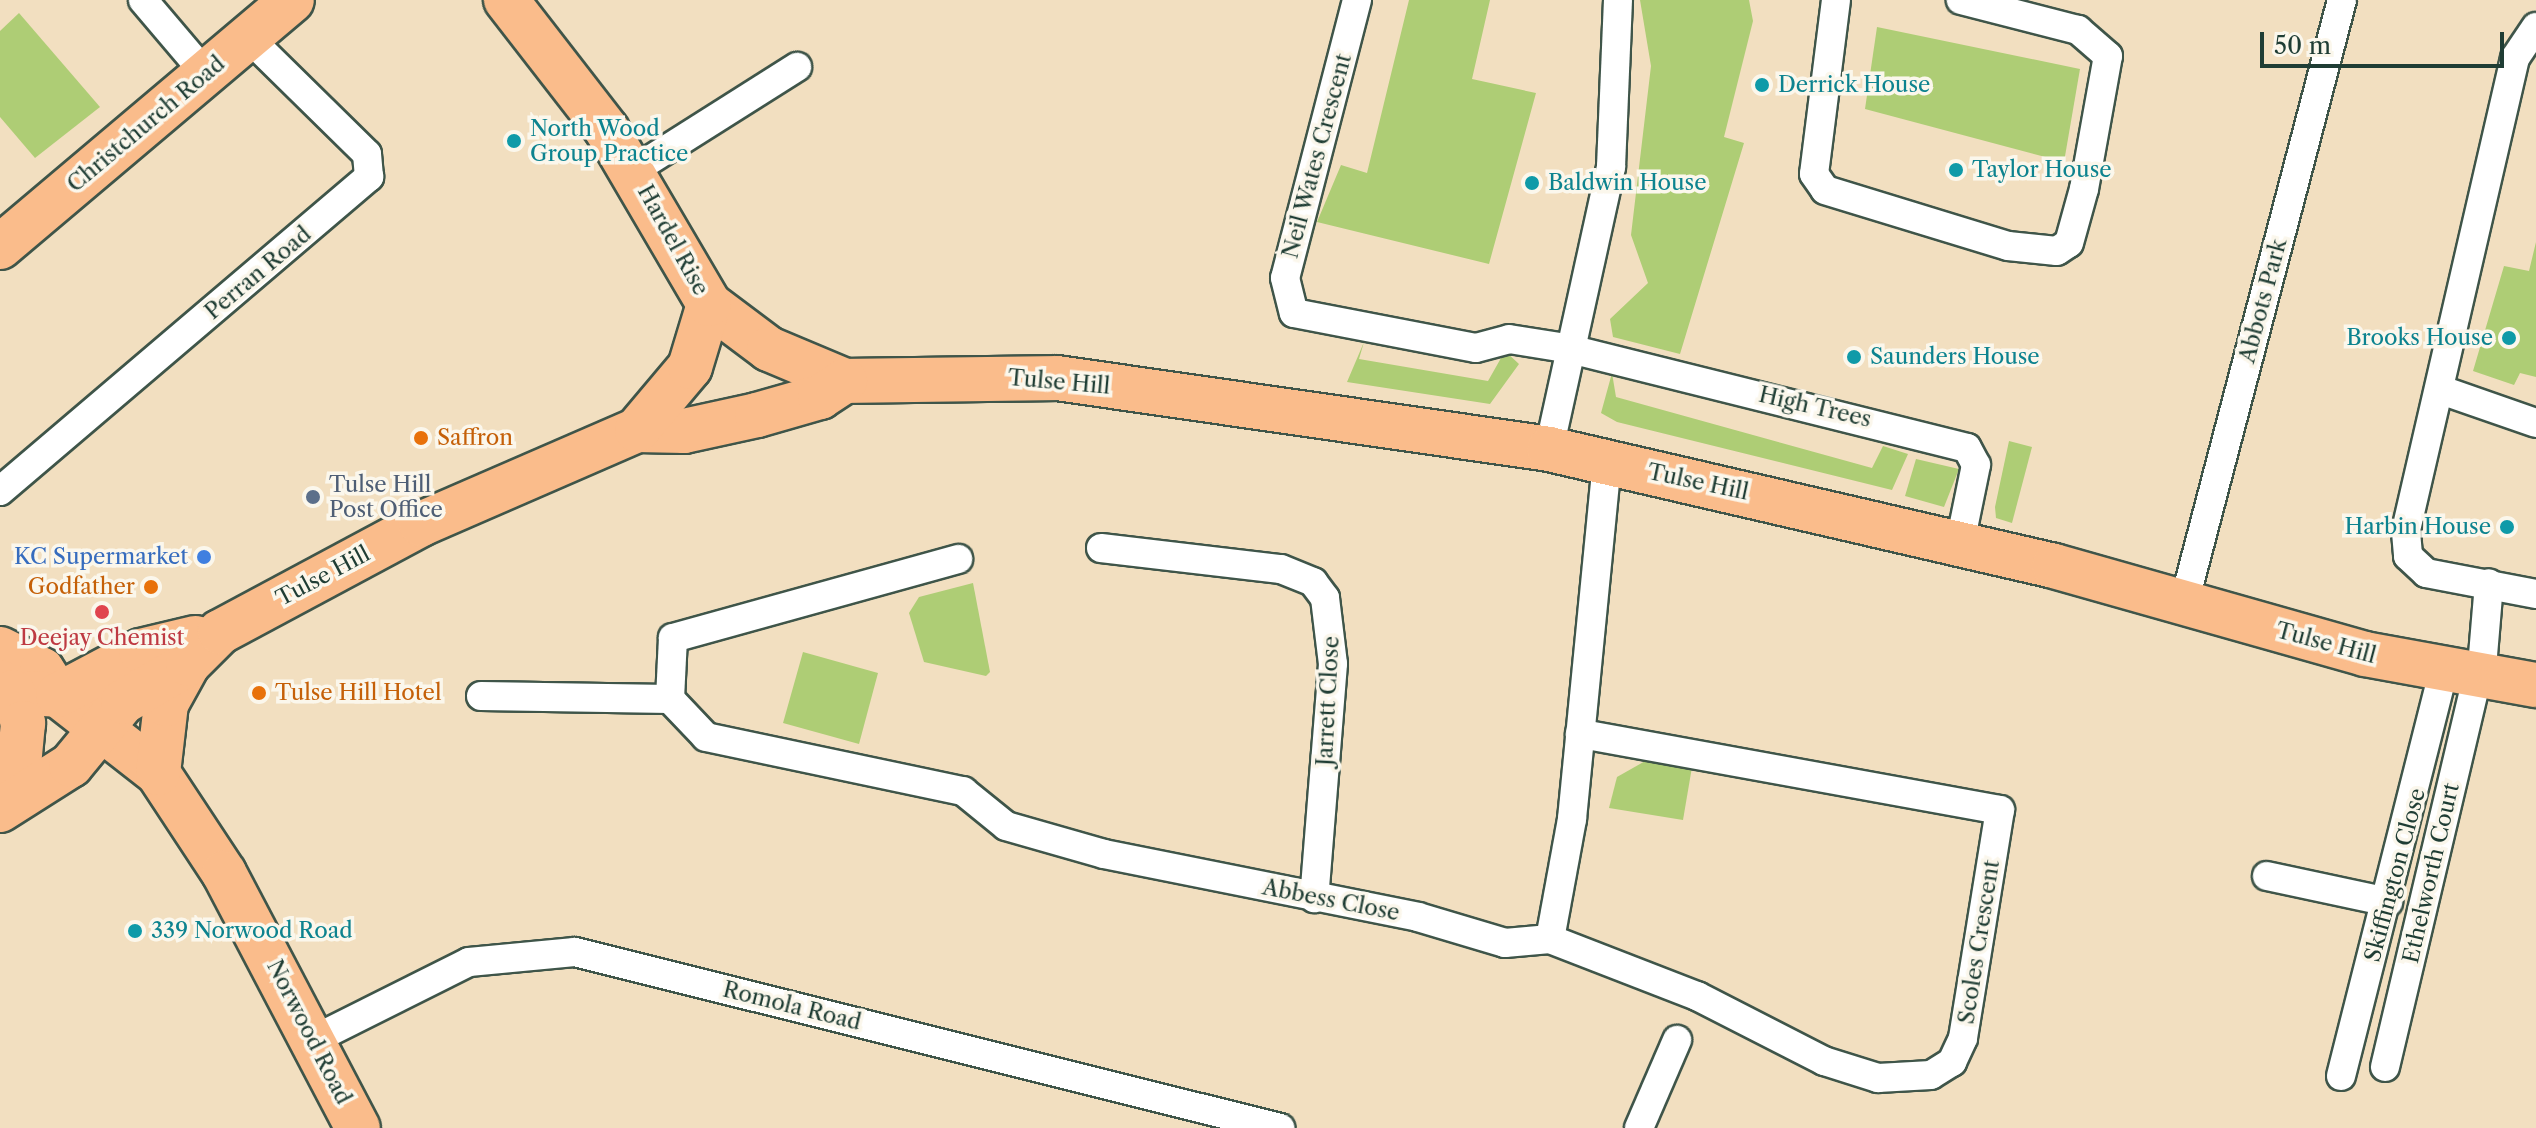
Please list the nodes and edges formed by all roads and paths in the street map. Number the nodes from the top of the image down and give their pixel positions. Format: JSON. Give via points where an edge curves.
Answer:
{"nodes":[{"id":1,"x":143,"y":0,"type":"edge"},
{"id":2,"x":292,"y":0,"type":"edge"},
{"id":3,"x":506,"y":0,"type":"edge"},
{"id":4,"x":1357,"y":0,"type":"edge"},
{"id":5,"x":1618,"y":0,"type":"edge"},
{"id":6,"x":1836,"y":0,"type":"edge"},
{"id":7,"x":1961,"y":0,"type":"edge"},
{"id":8,"x":2342,"y":0,"type":"edge"},
{"id":9,"x":2536,"y":27,"type":"edge"},
{"id":10,"x":248,"y":37,"type":"junction"},
{"id":11,"x":797,"y":67,"type":"dead end"},
{"id":12,"x":205,"y":73,"type":"junction"},
{"id":13,"x":634,"y":170,"type":"junction"},
{"id":14,"x":0,"y":247,"type":"edge"},
{"id":15,"x":709,"y":304,"type":"junction"},
{"id":16,"x":1294,"y":313,"type":"joint"},
{"id":17,"x":1566,"y":348,"type":"junction"},
{"id":18,"x":845,"y":381,"type":"junction"},
{"id":19,"x":2444,"y":391,"type":"junction"},
{"id":20,"x":2536,"y":423,"type":"edge"},
{"id":21,"x":637,"y":430,"type":"junction"},
{"id":22,"x":1549,"y":449,"type":"junction"},
{"id":23,"x":1607,"y":463,"type":"junction"},
{"id":24,"x":0,"y":491,"type":"edge"},
{"id":25,"x":1960,"y":543,"type":"junction"},
{"id":26,"x":1101,"y":548,"type":"dead end"},
{"id":27,"x":958,"y":559,"type":"dead end"},
{"id":28,"x":2489,"y":583,"type":"junction"},
{"id":29,"x":2536,"y":594,"type":"edge"},
{"id":30,"x":2184,"y":603,"type":"junction"},
{"id":31,"x":220,"y":632,"type":"junction"},
{"id":32,"x":0,"y":649,"type":"edge"},
{"id":33,"x":188,"y":664,"type":"junction"},
{"id":34,"x":2467,"y":676,"type":"junction"},
{"id":35,"x":2536,"y":685,"type":"edge"},
{"id":36,"x":7,"y":687,"type":"edge"},
{"id":37,"x":58,"y":695,"type":"junction"},
{"id":38,"x":481,"y":696,"type":"dead end"},
{"id":39,"x":670,"y":699,"type":"junction"},
{"id":40,"x":102,"y":730,"type":"junction"},
{"id":41,"x":1580,"y":734,"type":"junction"},
{"id":42,"x":158,"y":773,"type":"junction"},
{"id":43,"x":8,"y":804,"type":"edge"},
{"id":44,"x":2267,"y":876,"type":"dead end"},
{"id":45,"x":1314,"y":898,"type":"junction"},
{"id":46,"x":2388,"y":902,"type":"junction"},
{"id":47,"x":1550,"y":939,"type":"junction"},
{"id":48,"x":315,"y":1039,"type":"junction"},
{"id":49,"x":1677,"y":1040,"type":"dead end"},
{"id":50,"x":2385,"y":1067,"type":"dead end"},
{"id":51,"x":2341,"y":1076,"type":"dead end"},
{"id":52,"x":358,"y":1128,"type":"edge"},
{"id":53,"x":1280,"y":1128,"type":"edge"},
{"id":54,"x":1639,"y":1128,"type":"edge"}],
"edges":[{"from":1,"to":12,"type":"street"},
{"from":2,"to":10,"type":"main road","name":"Christchurch Road"},
{"from":3,"to":13,"type":"main road","name":"Hardel Rise"},
{"from":4,"to":16,"type":"street","name":"Neil Wates Crescent","via":[[1285,278]]},
{"from":5,"to":17,"type":"street","via":[[1611,167]]},
{"from":6,"to":7,"type":"street","via":[[1814,174],[1825,190],[2008,246],[2057,251],[2069,243],[2084,189],[2108,56],[2078,30]]},
{"from":8,"to":30,"type":"street","name":"Abbots Park"},
{"from":9,"to":19,"type":"street","via":[[2515,58]]},
{"from":10,"to":12,"type":"main road","name":"Christchurch Road"},
{"from":10,"to":24,"type":"street","name":"Perran Road","via":[[367,154],[369,177]]},
{"from":11,"to":13,"type":"street","name":"Hardel Rise"},
{"from":12,"to":14,"type":"main road","name":"Christchurch Road"},
{"from":13,"to":15,"type":"main road","name":"Hardel Rise"},
{"from":15,"to":18,"type":"main road","name":"Tulse Hill","via":[[769,349]]},
{"from":15,"to":21,"type":"main road","name":"Hardel Rise","via":[[690,367]]},
{"from":16,"to":17,"type":"street","name":"High Trees","via":[[1476,348],[1509,339]]},
{"from":17,"to":22,"type":"street"},
{"from":17,"to":25,"type":"street","name":"High Trees","via":[[1967,448],[1976,465]]},
{"from":18,"to":21,"type":"main road","name":"Tulse Hill","via":[[820,397],[757,415],[684,431]]},
{"from":18,"to":22,"type":"main road","name":"Tulse Hill","via":[[1057,378]]},
{"from":19,"to":20,"type":"street"},
{"from":19,"to":28,"type":"street","via":[[2406,532],[2408,556],[2426,573]]},
{"from":21,"to":31,"type":"main road","name":"Tulse Hill","via":[[421,524]]},
{"from":22,"to":23,"type":"main road","name":"Tulse Hill"},
{"from":23,"to":25,"type":"main road","name":"Tulse Hill"},
{"from":23,"to":41,"type":"street"},
{"from":25,"to":30,"type":"main road","name":"Tulse Hill"},
{"from":26,"to":45,"type":"street","name":"Jarrett Close","via":[[1281,569],[1313,582],[1325,598],[1333,653]]},
{"from":27,"to":39,"type":"street","via":[[673,638]]},
{"from":28,"to":29,"type":"street"},
{"from":28,"to":34,"type":"street"},
{"from":30,"to":34,"type":"main road","name":"Tulse Hill"},
{"from":31,"to":33,"type":"main road","name":"Tulse Hill"},
{"from":31,"to":37,"type":"main road","via":[[141,651]]},
{"from":32,"to":37,"type":"main road","name":"Norwood Road","via":[[42,670]]},
{"from":33,"to":40,"type":"main road","name":"Tulse Hill","via":[[139,689]]},
{"from":33,"to":42,"type":"main road","via":[[164,712]]},
{"from":34,"to":35,"type":"main road","name":"Tulse Hill"},
{"from":34,"to":46,"type":"street","name":"Skiffington Close"},
{"from":34,"to":50,"type":"street","name":"Ethelworth Court"},
{"from":36,"to":37,"type":"main road"},
{"from":36,"to":43,"type":"main road","via":[[23,723]]},
{"from":37,"to":40,"type":"main road","name":"Norwood Road"},
{"from":38,"to":39,"type":"street"},
{"from":39,"to":45,"type":"street","name":"Abbess Close","via":[[706,737],[963,791],[1006,826]]},
{"from":40,"to":42,"type":"main road","name":"Norwood Road"},
{"from":40,"to":43,"type":"main road","name":"Tulse Hill","via":[[71,765]]},
{"from":41,"to":47,"type":"street"},
{"from":41,"to":47,"type":"street","name":"Scoles Crescent","via":[[2000,810],[1963,1038],[1952,1062],[1931,1075],[1894,1080],[1836,1066],[1697,996]]},
{"from":42,"to":48,"type":"main road","name":"Norwood Road","via":[[224,873]]},
{"from":44,"to":46,"type":"street"},
{"from":45,"to":47,"type":"street","name":"Abbess Close","via":[[1505,943]]},
{"from":46,"to":51,"type":"street","name":"Skiffington Close"},
{"from":48,"to":52,"type":"main road","name":"Norwood Road"},
{"from":48,"to":53,"type":"street","name":"Romola Road","via":[[469,962],[575,952]]},
{"from":49,"to":54,"type":"street"}]}
